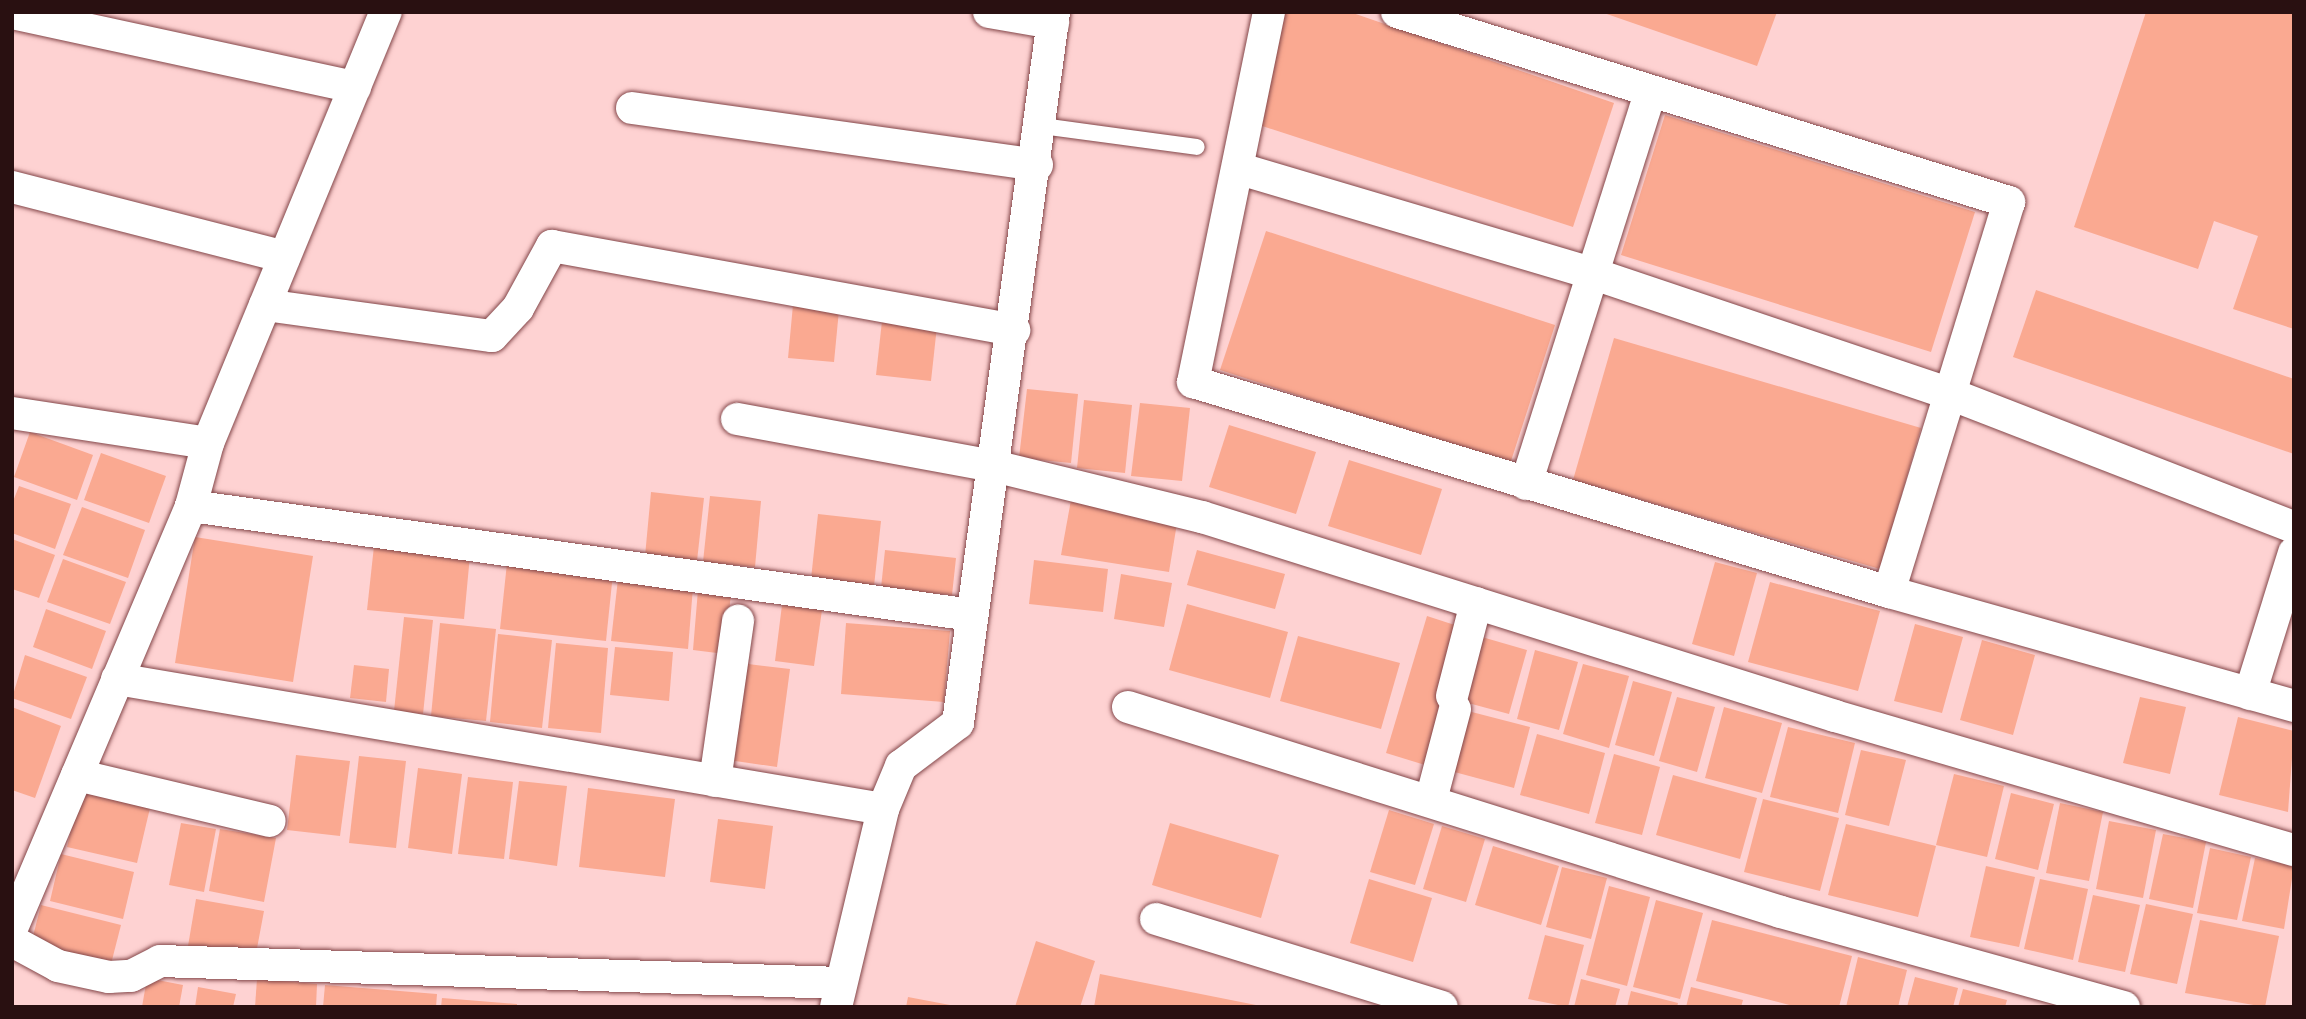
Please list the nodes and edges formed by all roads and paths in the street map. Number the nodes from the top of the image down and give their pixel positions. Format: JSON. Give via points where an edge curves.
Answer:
{"nodes":[{"id":1,"x":386,"y":12,"type":"edge"},
{"id":2,"x":989,"y":12,"type":"edge"},
{"id":3,"x":1269,"y":12,"type":"edge"},
{"id":4,"x":1397,"y":12,"type":"edge"},
{"id":5,"x":12,"y":13,"type":"edge"},
{"id":6,"x":1053,"y":18,"type":"edge"},
{"id":7,"x":355,"y":87,"type":"junction"},
{"id":8,"x":1651,"y":91,"type":"junction"},
{"id":9,"x":632,"y":108,"type":"dead end"},
{"id":10,"x":1042,"y":126,"type":"junction"},
{"id":11,"x":1197,"y":147,"type":"dead end"},
{"id":12,"x":1037,"y":165,"type":"junction"},
{"id":13,"x":1240,"y":169,"type":"junction"},
{"id":14,"x":12,"y":187,"type":"edge"},
{"id":15,"x":284,"y":257,"type":"junction"},
{"id":16,"x":1594,"y":274,"type":"junction"},
{"id":17,"x":265,"y":305,"type":"junction"},
{"id":18,"x":1014,"y":330,"type":"junction"},
{"id":19,"x":1953,"y":395,"type":"junction"},
{"id":20,"x":737,"y":419,"type":"dead end"},
{"id":21,"x":15,"y":420,"type":"edge"},
{"id":22,"x":208,"y":443,"type":"junction"},
{"id":23,"x":994,"y":466,"type":"junction"},
{"id":24,"x":1526,"y":484,"type":"junction"},
{"id":25,"x":191,"y":506,"type":"junction"},
{"id":26,"x":2294,"y":527,"type":"edge"},
{"id":27,"x":2294,"y":553,"type":"edge"},
{"id":28,"x":1889,"y":592,"type":"junction"},
{"id":29,"x":1476,"y":603,"type":"junction"},
{"id":30,"x":972,"y":615,"type":"junction"},
{"id":31,"x":2284,"y":616,"type":"edge"},
{"id":32,"x":738,"y":621,"type":"dead end"},
{"id":33,"x":117,"y":679,"type":"junction"},
{"id":34,"x":2250,"y":694,"type":"junction"},
{"id":35,"x":2294,"y":706,"type":"edge"},
{"id":36,"x":1128,"y":707,"type":"dead end"},
{"id":37,"x":77,"y":775,"type":"junction"},
{"id":38,"x":715,"y":780,"type":"junction"},
{"id":39,"x":1431,"y":800,"type":"junction"},
{"id":40,"x":883,"y":809,"type":"junction"},
{"id":41,"x":270,"y":821,"type":"dead end"},
{"id":42,"x":2294,"y":850,"type":"edge"},
{"id":43,"x":1156,"y":919,"type":"dead end"},
{"id":44,"x":12,"y":928,"type":"edge"},
{"id":45,"x":12,"y":941,"type":"edge"},
{"id":46,"x":838,"y":995,"type":"edge"},
{"id":47,"x":1442,"y":1007,"type":"edge"},
{"id":48,"x":2123,"y":1007,"type":"edge"}],
"edges":[{"from":1,"to":7,"type":"street"},
{"from":2,"to":6,"type":"street"},
{"from":3,"to":13,"type":"street"},
{"from":4,"to":8,"type":"street"},
{"from":5,"to":7,"type":"street"},
{"from":6,"to":10,"type":"street"},
{"from":7,"to":15,"type":"street"},
{"from":8,"to":16,"type":"street"},
{"from":8,"to":19,"type":"street","via":[[2009,202]]},
{"from":9,"to":12,"type":"street"},
{"from":10,"to":11,"type":"lane"},
{"from":10,"to":12,"type":"street"},
{"from":12,"to":18,"type":"street"},
{"from":13,"to":16,"type":"street"},
{"from":13,"to":24,"type":"street","via":[[1193,382]]},
{"from":14,"to":15,"type":"street"},
{"from":15,"to":17,"type":"street"},
{"from":16,"to":19,"type":"street"},
{"from":16,"to":24,"type":"street"},
{"from":17,"to":18,"type":"street","via":[[492,337],[518,308],[552,246]]},
{"from":17,"to":22,"type":"street"},
{"from":18,"to":23,"type":"street"},
{"from":19,"to":26,"type":"street"},
{"from":19,"to":28,"type":"street"},
{"from":20,"to":23,"type":"street"},
{"from":21,"to":22,"type":"street"},
{"from":22,"to":25,"type":"street"},
{"from":23,"to":29,"type":"street","via":[[1202,517]]},
{"from":23,"to":30,"type":"street"},
{"from":24,"to":28,"type":"street"},
{"from":25,"to":30,"type":"street"},
{"from":25,"to":33,"type":"street"},
{"from":27,"to":31,"type":"street"},
{"from":28,"to":34,"type":"street"},
{"from":29,"to":39,"type":"street"},
{"from":29,"to":42,"type":"street","via":[[1835,716]]},
{"from":30,"to":40,"type":"street","via":[[958,723],[901,766]]},
{"from":31,"to":34,"type":"street"},
{"from":32,"to":38,"type":"street"},
{"from":33,"to":37,"type":"street"},
{"from":33,"to":38,"type":"street"},
{"from":34,"to":35,"type":"street"},
{"from":36,"to":39,"type":"street"},
{"from":37,"to":41,"type":"street"},
{"from":37,"to":44,"type":"street"},
{"from":38,"to":40,"type":"street"},
{"from":39,"to":48,"type":"street","via":[[1781,912]]},
{"from":40,"to":46,"type":"street"},
{"from":43,"to":47,"type":"street"},
{"from":45,"to":46,"type":"street","via":[[58,966],[108,977],[131,976],[160,961]]}]}
